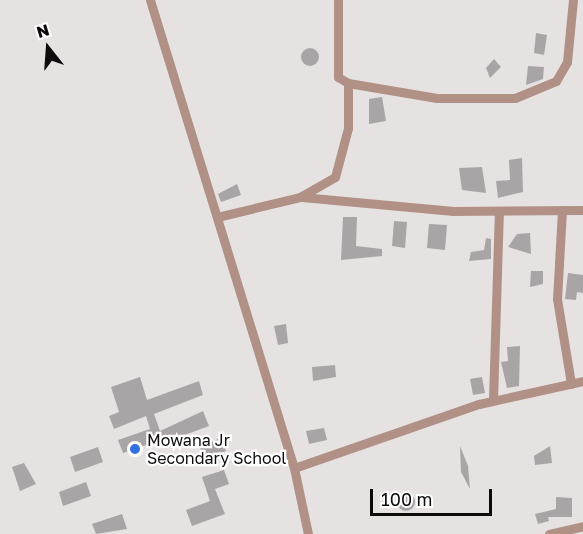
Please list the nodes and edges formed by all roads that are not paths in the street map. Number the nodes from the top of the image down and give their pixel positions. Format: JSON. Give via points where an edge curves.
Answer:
{"nodes":[{"id":1,"x":150,"y":0,"type":"edge"},
{"id":2,"x":339,"y":0,"type":"edge"},
{"id":3,"x":573,"y":0,"type":"edge"},
{"id":4,"x":348,"y":83,"type":"junction"},
{"id":5,"x":300,"y":197,"type":"junction"},
{"id":6,"x":562,"y":210,"type":"junction"},
{"id":7,"x":583,"y":210,"type":"edge"},
{"id":8,"x":499,"y":213,"type":"junction"},
{"id":9,"x":217,"y":217,"type":"junction"},
{"id":10,"x":583,"y":381,"type":"edge"},
{"id":11,"x":571,"y":384,"type":"junction"},
{"id":12,"x":493,"y":400,"type":"junction"},
{"id":13,"x":294,"y":468,"type":"junction"},
{"id":14,"x":583,"y":526,"type":"edge"},
{"id":15,"x":308,"y":534,"type":"edge"},
{"id":16,"x":549,"y":534,"type":"edge"}],
"edges":[{"from":1,"to":9,"type":"street"},
{"from":2,"to":4,"type":"street","via":[[338,77]]},
{"from":3,"to":4,"type":"street","via":[[563,73],[536,92],[515,98],[437,98]]},
{"from":4,"to":5,"type":"street","via":[[340,170],[326,186]]},
{"from":5,"to":8,"type":"street"},
{"from":5,"to":9,"type":"street"},
{"from":6,"to":7,"type":"street"},
{"from":6,"to":8,"type":"street"},
{"from":6,"to":11,"type":"street","via":[[557,299]]},
{"from":8,"to":12,"type":"street"},
{"from":9,"to":13,"type":"street"},
{"from":10,"to":11,"type":"street"},
{"from":11,"to":12,"type":"street"},
{"from":12,"to":13,"type":"street"},
{"from":13,"to":15,"type":"street"},
{"from":14,"to":16,"type":"street"}]}
